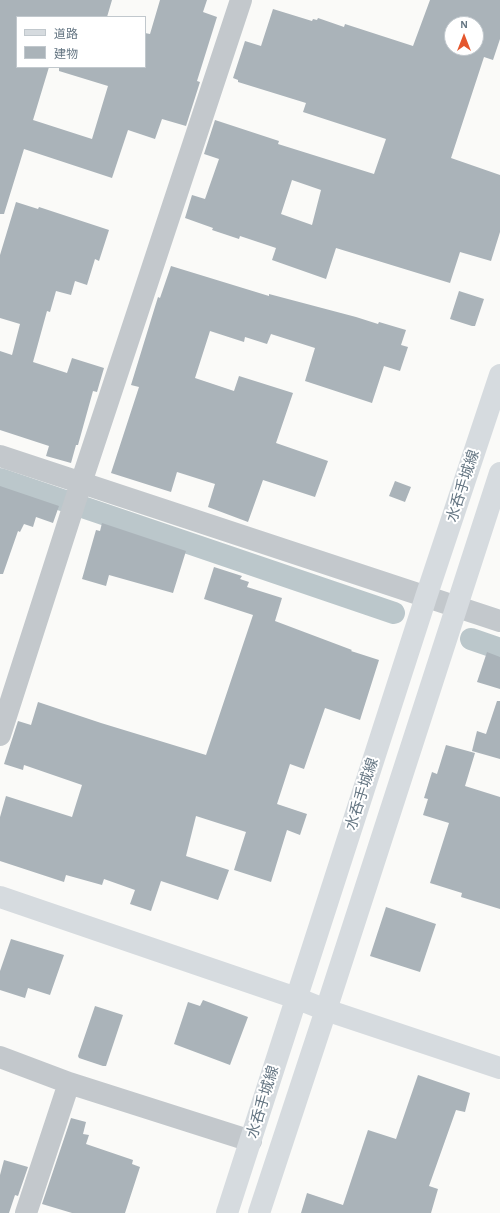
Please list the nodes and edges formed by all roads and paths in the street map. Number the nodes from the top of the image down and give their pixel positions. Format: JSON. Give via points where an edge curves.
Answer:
{"nodes":[{"id":1,"x":241,"y":0,"type":"edge"},
{"id":2,"x":500,"y":375,"type":"edge"},
{"id":3,"x":0,"y":456,"type":"edge"},
{"id":4,"x":500,"y":473,"type":"edge"},
{"id":5,"x":81,"y":483,"type":"junction"},
{"id":6,"x":426,"y":597,"type":"junction"},
{"id":7,"x":456,"y":607,"type":"junction"},
{"id":8,"x":500,"y":622,"type":"edge"},
{"id":9,"x":0,"y":735,"type":"edge"},
{"id":10,"x":0,"y":897,"type":"edge"},
{"id":11,"x":296,"y":998,"type":"junction"},
{"id":12,"x":326,"y":1010,"type":"junction"},
{"id":13,"x":0,"y":1057,"type":"edge"},
{"id":14,"x":500,"y":1068,"type":"edge"},
{"id":15,"x":69,"y":1083,"type":"junction"},
{"id":16,"x":251,"y":1141,"type":"junction"},
{"id":17,"x":26,"y":1213,"type":"edge"},
{"id":18,"x":227,"y":1213,"type":"edge"},
{"id":19,"x":259,"y":1213,"type":"edge"}],
"edges":[{"from":1,"to":5,"type":"street"},
{"from":2,"to":6,"type":"main road","name":"水呑手城線"},
{"from":3,"to":5,"type":"street"},
{"from":4,"to":7,"type":"main road","name":"水呑手城線"},
{"from":5,"to":6,"type":"street"},
{"from":5,"to":9,"type":"street"},
{"from":6,"to":7,"type":"street"},
{"from":6,"to":11,"type":"main road","name":"水呑手城線"},
{"from":7,"to":8,"type":"street"},
{"from":7,"to":12,"type":"main road","name":"水呑手城線"},
{"from":10,"to":11,"type":"main road"},
{"from":11,"to":12,"type":"main road"},
{"from":11,"to":16,"type":"main road","name":"水呑手城線"},
{"from":12,"to":14,"type":"main road"},
{"from":12,"to":19,"type":"main road","name":"水呑手城線"},
{"from":13,"to":15,"type":"street"},
{"from":15,"to":16,"type":"street"},
{"from":15,"to":17,"type":"street"},
{"from":16,"to":18,"type":"main road","name":"水呑手城線"}]}
